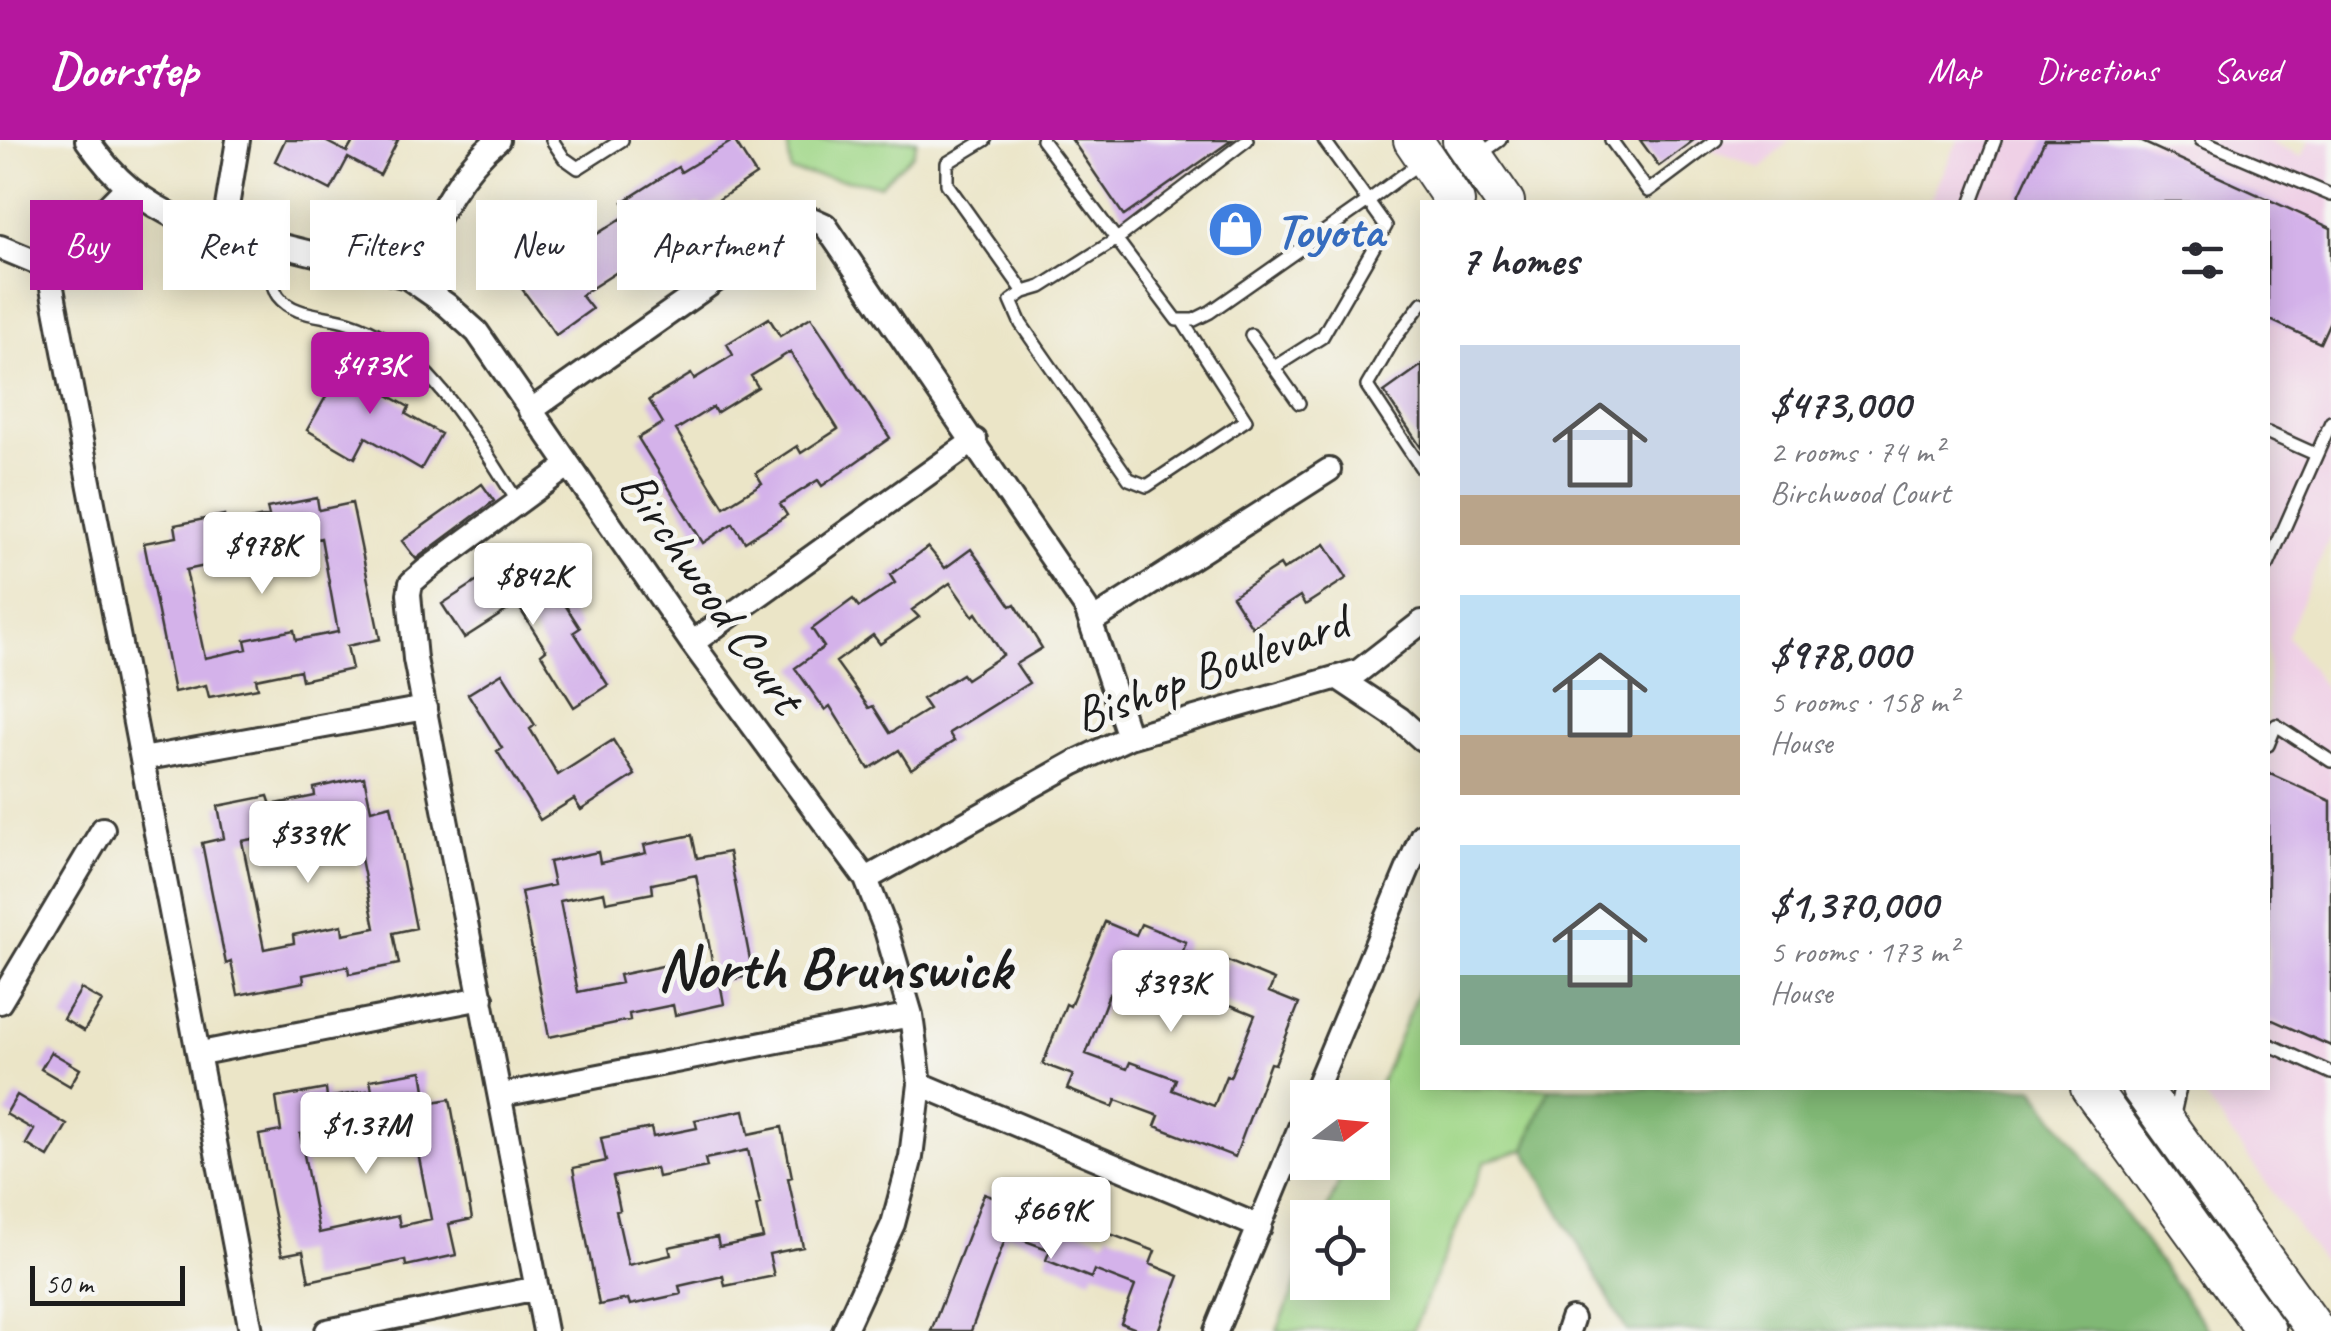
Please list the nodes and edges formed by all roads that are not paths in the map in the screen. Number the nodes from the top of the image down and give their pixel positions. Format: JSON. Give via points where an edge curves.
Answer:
{"nodes":[{"id":1,"x":87,"y":140,"type":"edge"},
{"id":2,"x":238,"y":140,"type":"edge"},
{"id":3,"x":498,"y":140,"type":"edge"},
{"id":4,"x":552,"y":140,"type":"edge"},
{"id":5,"x":622,"y":140,"type":"edge"},
{"id":6,"x":984,"y":140,"type":"edge"},
{"id":7,"x":1042,"y":140,"type":"edge"},
{"id":8,"x":1247,"y":140,"type":"edge"},
{"id":9,"x":1324,"y":140,"type":"edge"},
{"id":10,"x":1612,"y":140,"type":"edge"},
{"id":11,"x":1716,"y":140,"type":"edge"},
{"id":12,"x":1995,"y":140,"type":"edge"},
{"id":13,"x":2200,"y":140,"type":"edge"},
{"id":14,"x":1479,"y":146,"type":"edge"},
{"id":15,"x":1419,"y":149,"type":"edge"},
{"id":16,"x":127,"y":187,"type":"junction"},
{"id":17,"x":2331,"y":195,"type":"edge"},
{"id":18,"x":114,"y":200,"type":"edge"},
{"id":19,"x":228,"y":200,"type":"edge"},
{"id":20,"x":450,"y":200,"type":"edge"},
{"id":21,"x":1454,"y":200,"type":"edge"},
{"id":22,"x":1504,"y":200,"type":"edge"},
{"id":23,"x":1973,"y":200,"type":"edge"},
{"id":24,"x":1368,"y":201,"type":"junction"},
{"id":25,"x":163,"y":212,"type":"edge"},
{"id":26,"x":1117,"y":239,"type":"junction"},
{"id":27,"x":0,"y":247,"type":"edge"},
{"id":28,"x":30,"y":260,"type":"edge"},
{"id":29,"x":52,"y":290,"type":"edge"},
{"id":30,"x":275,"y":290,"type":"edge"},
{"id":31,"x":426,"y":290,"type":"edge"},
{"id":32,"x":1024,"y":292,"type":"junction"},
{"id":33,"x":1420,"y":306,"type":"edge"},
{"id":34,"x":1182,"y":322,"type":"junction"},
{"id":35,"x":1251,"y":334,"type":"dead end"},
{"id":36,"x":1276,"y":366,"type":"junction"},
{"id":37,"x":1299,"y":403,"type":"dead end"},
{"id":38,"x":530,"y":411,"type":"junction"},
{"id":39,"x":2331,"y":422,"type":"edge"},
{"id":40,"x":2270,"y":435,"type":"edge"},
{"id":41,"x":975,"y":440,"type":"junction"},
{"id":42,"x":2315,"y":454,"type":"junction"},
{"id":43,"x":569,"y":465,"type":"junction"},
{"id":44,"x":1420,"y":466,"type":"edge"},
{"id":45,"x":1328,"y":470,"type":"dead end"},
{"id":46,"x":518,"y":502,"type":"junction"},
{"id":47,"x":2270,"y":560,"type":"edge"},
{"id":48,"x":1092,"y":621,"type":"junction"},
{"id":49,"x":1420,"y":624,"type":"edge"},
{"id":50,"x":692,"y":643,"type":"junction"},
{"id":51,"x":1337,"y":677,"type":"junction"},
{"id":52,"x":425,"y":708,"type":"junction"},
{"id":53,"x":1129,"y":736,"type":"junction"},
{"id":54,"x":1420,"y":737,"type":"edge"},
{"id":55,"x":2270,"y":739,"type":"edge"},
{"id":56,"x":142,"y":760,"type":"junction"},
{"id":57,"x":2331,"y":761,"type":"edge"},
{"id":58,"x":104,"y":829,"type":"dead end"},
{"id":59,"x":1420,"y":840,"type":"edge"},
{"id":60,"x":866,"y":878,"type":"junction"},
{"id":61,"x":482,"y":998,"type":"junction"},
{"id":62,"x":0,"y":1002,"type":"edge"},
{"id":63,"x":911,"y":1015,"type":"junction"},
{"id":64,"x":2270,"y":1045,"type":"edge"},
{"id":65,"x":200,"y":1054,"type":"junction"},
{"id":66,"x":2331,"y":1073,"type":"edge"},
{"id":67,"x":1320,"y":1080,"type":"edge"},
{"id":68,"x":920,"y":1084,"type":"junction"},
{"id":69,"x":2091,"y":1090,"type":"edge"},
{"id":70,"x":2142,"y":1090,"type":"edge"},
{"id":71,"x":2180,"y":1090,"type":"edge"},
{"id":72,"x":502,"y":1094,"type":"junction"},
{"id":73,"x":2170,"y":1128,"type":"junction"},
{"id":74,"x":1290,"y":1153,"type":"edge"},
{"id":75,"x":1260,"y":1227,"type":"junction"},
{"id":76,"x":537,"y":1288,"type":"junction"},
{"id":77,"x":251,"y":1331,"type":"edge"},
{"id":78,"x":327,"y":1331,"type":"edge"},
{"id":79,"x":545,"y":1331,"type":"edge"},
{"id":80,"x":844,"y":1331,"type":"edge"},
{"id":81,"x":1216,"y":1331,"type":"edge"},
{"id":82,"x":2266,"y":1331,"type":"edge"},
{"id":83,"x":2316,"y":1331,"type":"edge"}],
"edges":[{"from":1,"to":16,"type":"street","name":"Birchwood Court"},
{"from":2,"to":19,"type":"street"},
{"from":3,"to":20,"type":"street","via":[[477,157]]},
{"from":4,"to":5,"type":"lane","via":[[578,168]]},
{"from":6,"to":32,"type":"lane","via":[[947,163],[947,184]]},
{"from":7,"to":26,"type":"lane"},
{"from":8,"to":26,"type":"lane"},
{"from":9,"to":24,"type":"lane"},
{"from":10,"to":11,"type":"lane","via":[[1648,192]]},
{"from":12,"to":23,"type":"lane"},
{"from":13,"to":17,"type":"lane"},
{"from":14,"to":22,"type":"highway"},
{"from":15,"to":21,"type":"highway"},
{"from":15,"to":24,"type":"lane"},
{"from":16,"to":18,"type":"street"},
{"from":16,"to":25,"type":"street","name":"Birchwood Court"},
{"from":24,"to":34,"type":"lane","via":[[1210,312]]},
{"from":24,"to":36,"type":"lane","via":[[1386,226],[1322,337]]},
{"from":26,"to":32,"type":"lane"},
{"from":26,"to":34,"type":"lane"},
{"from":27,"to":28,"type":"street"},
{"from":29,"to":56,"type":"street"},
{"from":30,"to":46,"type":"lane","via":[[294,309],[388,340],[470,428]]},
{"from":31,"to":38,"type":"street","name":"Birchwood Court","via":[[476,332]]},
{"from":32,"to":34,"type":"lane","via":[[1011,301],[1020,324],[1129,479],[1147,486],[1246,420]]},
{"from":33,"to":44,"type":"lane","via":[[1367,386]]},
{"from":35,"to":36,"type":"lane"},
{"from":36,"to":37,"type":"lane"},
{"from":38,"to":41,"type":"street","via":[[794,225],[814,220],[840,244]]},
{"from":38,"to":43,"type":"street","name":"Birchwood Court"},
{"from":39,"to":42,"type":"lane"},
{"from":40,"to":42,"type":"lane"},
{"from":41,"to":48,"type":"street"},
{"from":41,"to":50,"type":"street"},
{"from":42,"to":47,"type":"lane"},
{"from":43,"to":46,"type":"street"},
{"from":43,"to":50,"type":"street","name":"Birchwood Court"},
{"from":45,"to":48,"type":"street"},
{"from":46,"to":52,"type":"street","via":[[412,583]]},
{"from":48,"to":53,"type":"street"},
{"from":49,"to":51,"type":"street","name":"Bishop Boulevard","via":[[1359,671]]},
{"from":50,"to":60,"type":"street","name":"Birchwood Court"},
{"from":51,"to":53,"type":"street","name":"Bishop Boulevard"},
{"from":51,"to":54,"type":"street"},
{"from":52,"to":56,"type":"street"},
{"from":52,"to":61,"type":"street"},
{"from":53,"to":60,"type":"street","name":"Bishop Boulevard"},
{"from":55,"to":57,"type":"lane","via":[[2276,725]]},
{"from":56,"to":65,"type":"street"},
{"from":58,"to":62,"type":"street"},
{"from":59,"to":67,"type":"street"},
{"from":60,"to":63,"type":"street","name":"Birchwood Court"},
{"from":61,"to":65,"type":"street"},
{"from":61,"to":72,"type":"street"},
{"from":63,"to":68,"type":"street","name":"Birchwood Court"},
{"from":63,"to":72,"type":"street"},
{"from":64,"to":66,"type":"lane"},
{"from":65,"to":77,"type":"street"},
{"from":68,"to":75,"type":"street"},
{"from":68,"to":80,"type":"street","name":"Birchwood Court","via":[[893,1224]]},
{"from":69,"to":82,"type":"highway"},
{"from":70,"to":73,"type":"highway"},
{"from":71,"to":73,"type":"lane"},
{"from":72,"to":76,"type":"street"},
{"from":73,"to":83,"type":"highway"},
{"from":74,"to":75,"type":"street"},
{"from":75,"to":81,"type":"street"},
{"from":76,"to":78,"type":"street"},
{"from":76,"to":79,"type":"street"}]}
